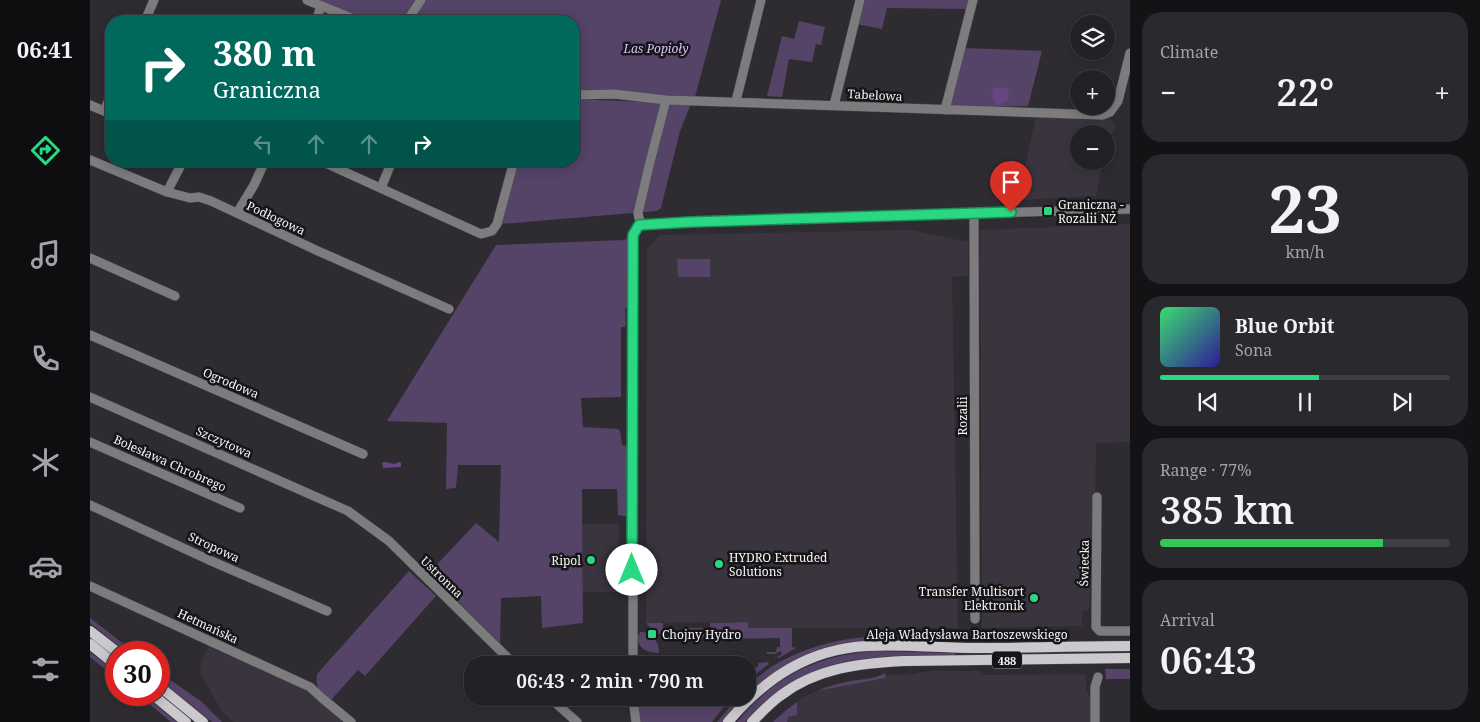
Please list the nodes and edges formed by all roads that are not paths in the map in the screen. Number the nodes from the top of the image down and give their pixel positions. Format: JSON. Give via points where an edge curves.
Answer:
{"nodes":[{"id":1,"x":154,"y":0,"type":"edge"},
{"id":2,"x":307,"y":0,"type":"edge"},
{"id":3,"x":421,"y":0,"type":"edge"},
{"id":4,"x":761,"y":0,"type":"edge"},
{"id":5,"x":860,"y":0,"type":"edge"},
{"id":6,"x":973,"y":0,"type":"edge"},
{"id":7,"x":321,"y":6,"type":"junction"},
{"id":8,"x":148,"y":15,"type":"edge"},
{"id":9,"x":318,"y":15,"type":"edge"},
{"id":10,"x":344,"y":15,"type":"edge"},
{"id":11,"x":412,"y":15,"type":"edge"},
{"id":12,"x":1130,"y":52,"type":"edge"},
{"id":13,"x":580,"y":95,"type":"edge"},
{"id":14,"x":666,"y":100,"type":"junction"},
{"id":15,"x":736,"y":101,"type":"junction"},
{"id":16,"x":90,"y":105,"type":"edge"},
{"id":17,"x":834,"y":105,"type":"junction"},
{"id":18,"x":945,"y":110,"type":"junction"},
{"id":19,"x":105,"y":111,"type":"edge"},
{"id":20,"x":90,"y":160,"type":"edge"},
{"id":21,"x":105,"y":166,"type":"edge"},
{"id":22,"x":107,"y":167,"type":"edge"},
{"id":23,"x":180,"y":167,"type":"edge"},
{"id":24,"x":262,"y":167,"type":"edge"},
{"id":25,"x":334,"y":167,"type":"edge"},
{"id":26,"x":390,"y":167,"type":"edge"},
{"id":27,"x":512,"y":167,"type":"edge"},
{"id":28,"x":381,"y":188,"type":"junction"},
{"id":29,"x":167,"y":192,"type":"junction"},
{"id":30,"x":1130,"y":209,"type":"edge"},
{"id":31,"x":237,"y":213,"type":"junction"},
{"id":32,"x":974,"y":213,"type":"junction"},
{"id":33,"x":642,"y":224,"type":"junction"},
{"id":34,"x":90,"y":258,"type":"edge"},
{"id":35,"x":175,"y":296,"type":"dead end"},
{"id":36,"x":449,"y":309,"type":"dead end"},
{"id":37,"x":90,"y":335,"type":"edge"},
{"id":38,"x":90,"y":398,"type":"edge"},
{"id":39,"x":90,"y":442,"type":"edge"},
{"id":40,"x":363,"y":454,"type":"dead end"},
{"id":41,"x":1097,"y":497,"type":"dead end"},
{"id":42,"x":90,"y":505,"type":"edge"},
{"id":43,"x":240,"y":508,"type":"dead end"},
{"id":44,"x":348,"y":511,"type":"joint"},
{"id":45,"x":90,"y":586,"type":"edge"},
{"id":46,"x":328,"y":611,"type":"dead end"},
{"id":47,"x":975,"y":619,"type":"dead end"},
{"id":48,"x":1130,"y":630,"type":"edge"},
{"id":49,"x":90,"y":631,"type":"edge"},
{"id":50,"x":105,"y":643,"type":"edge"},
{"id":51,"x":90,"y":644,"type":"edge"},
{"id":52,"x":1130,"y":646,"type":"edge"},
{"id":53,"x":105,"y":656,"type":"edge"},
{"id":54,"x":507,"y":656,"type":"edge"},
{"id":55,"x":633,"y":656,"type":"edge"},
{"id":56,"x":1130,"y":658,"type":"edge"},
{"id":57,"x":1098,"y":677,"type":"dead end"},
{"id":58,"x":170,"y":695,"type":"edge"},
{"id":59,"x":773,"y":703,"type":"junction"},
{"id":60,"x":166,"y":706,"type":"edge"},
{"id":61,"x":559,"y":706,"type":"edge"},
{"id":62,"x":634,"y":706,"type":"edge"},
{"id":63,"x":732,"y":719,"type":"edge"},
{"id":64,"x":186,"y":722,"type":"edge"},
{"id":65,"x":203,"y":722,"type":"edge"},
{"id":66,"x":351,"y":722,"type":"edge"},
{"id":67,"x":577,"y":722,"type":"edge"},
{"id":68,"x":636,"y":722,"type":"edge"},
{"id":69,"x":752,"y":722,"type":"edge"},
{"id":70,"x":757,"y":722,"type":"edge"},
{"id":71,"x":1096,"y":722,"type":"edge"}],
"edges":[{"from":1,"to":8,"type":"street"},
{"from":2,"to":7,"type":"street"},
{"from":3,"to":11,"type":"street"},
{"from":4,"to":15,"type":"street"},
{"from":5,"to":17,"type":"street"},
{"from":6,"to":18,"type":"street"},
{"from":7,"to":9,"type":"street"},
{"from":7,"to":10,"type":"street"},
{"from":12,"to":18,"type":"street","name":"Tabelowa","via":[[1118,102],[1106,114]]},
{"from":13,"to":14,"type":"street","name":"Tabelowa","via":[[614,94]]},
{"from":14,"to":15,"type":"street","name":"Tabelowa"},
{"from":14,"to":33,"type":"street","via":[[638,213]]},
{"from":15,"to":17,"type":"street","name":"Tabelowa"},
{"from":16,"to":19,"type":"street"},
{"from":17,"to":18,"type":"street","name":"Tabelowa"},
{"from":20,"to":21,"type":"street","name":"Podłogowa"},
{"from":22,"to":29,"type":"street","name":"Podłogowa"},
{"from":23,"to":29,"type":"street"},
{"from":24,"to":31,"type":"street"},
{"from":25,"to":28,"type":"street"},
{"from":26,"to":28,"type":"street"},
{"from":27,"to":28,"type":"street","via":[[497,224],[492,231],[481,234]]},
{"from":29,"to":31,"type":"street","name":"Podłogowa","via":[[199,197]]},
{"from":30,"to":32,"type":"street"},
{"from":31,"to":36,"type":"street","name":"Podłogowa"},
{"from":32,"to":33,"type":"street"},
{"from":32,"to":47,"type":"street","name":"Rozalii"},
{"from":33,"to":55,"type":"street","via":[[633,235]]},
{"from":34,"to":35,"type":"street"},
{"from":37,"to":40,"type":"street","name":"Ogrodowa"},
{"from":38,"to":44,"type":"street","name":"Szczytowa"},
{"from":39,"to":43,"type":"street","name":"Bolesława Chrobrego"},
{"from":41,"to":48,"type":"street","name":"Świecka","via":[[1096,627],[1100,631]]},
{"from":42,"to":46,"type":"street","name":"Stropowa"},
{"from":44,"to":54,"type":"street","name":"Ustronna","via":[[388,541]]},
{"from":45,"to":66,"type":"street","name":"Hetmańska","via":[[310,686]]},
{"from":49,"to":50,"type":"main road"},
{"from":51,"to":53,"type":"main road"},
{"from":52,"to":63,"type":"main road","name":"Aleja Władysława Bartoszewskiego","number":"488","via":[[980,648],[889,645],[849,648],[816,656],[781,673],[761,688]]},
{"from":56,"to":59,"type":"main road","name":"Aleja Władysława Bartoszewskiego","number":"488","via":[[863,664],[813,677],[793,687]]},
{"from":57,"to":71,"type":"street","via":[[1095,687]]},
{"from":58,"to":65,"type":"main road"},
{"from":59,"to":69,"type":"main road","name":"Aleja Władysława Bartoszewskiego"},
{"from":59,"to":70,"type":"main road","name":"Aleja Władysława Bartoszewskiego","number":"488"},
{"from":60,"to":64,"type":"main road"},
{"from":61,"to":67,"type":"street"},
{"from":62,"to":68,"type":"street"}]}
